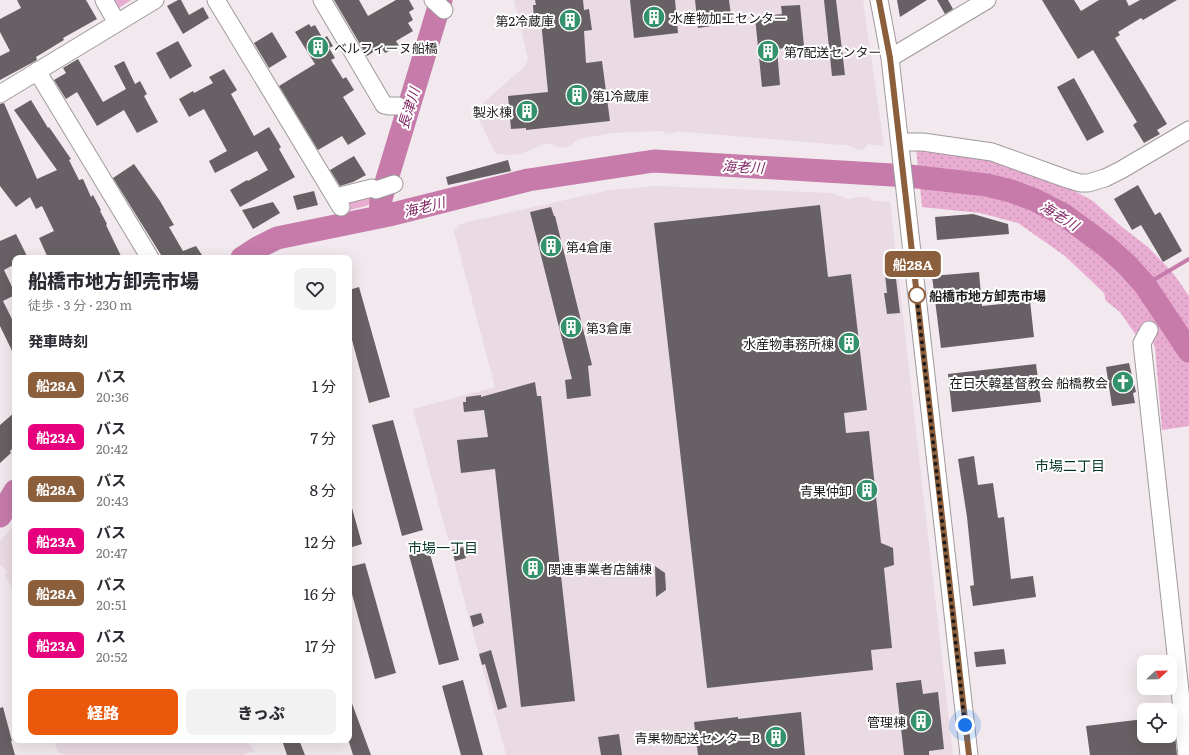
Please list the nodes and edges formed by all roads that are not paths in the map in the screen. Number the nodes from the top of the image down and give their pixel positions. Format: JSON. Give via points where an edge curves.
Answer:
{"nodes":[{"id":1,"x":104,"y":0,"type":"edge"},
{"id":2,"x":155,"y":0,"type":"edge"},
{"id":3,"x":216,"y":0,"type":"edge"},
{"id":4,"x":322,"y":0,"type":"edge"},
{"id":5,"x":879,"y":0,"type":"edge"},
{"id":6,"x":986,"y":0,"type":"edge"},
{"id":7,"x":118,"y":23,"type":"junction"},
{"id":8,"x":890,"y":58,"type":"junction"},
{"id":9,"x":37,"y":71,"type":"junction"},
{"id":10,"x":0,"y":94,"type":"edge"},
{"id":11,"x":398,"y":106,"type":"dead end"},
{"id":12,"x":1189,"y":130,"type":"edge"},
{"id":13,"x":900,"y":142,"type":"junction"},
{"id":14,"x":387,"y":187,"type":"dead end"},
{"id":15,"x":148,"y":255,"type":"edge"},
{"id":16,"x":1150,"y":330,"type":"dead end"},
{"id":17,"x":969,"y":755,"type":"edge"},
{"id":18,"x":1187,"y":755,"type":"edge"}],
"edges":[{"from":1,"to":7,"type":"street"},
{"from":2,"to":7,"type":"street"},
{"from":3,"to":14,"type":"street","via":[[338,202],[372,188]]},
{"from":4,"to":11,"type":"street","via":[[384,105]]},
{"from":5,"to":8,"type":"street"},
{"from":6,"to":8,"type":"street"},
{"from":7,"to":9,"type":"street"},
{"from":8,"to":13,"type":"street"},
{"from":9,"to":10,"type":"street"},
{"from":9,"to":15,"type":"street"},
{"from":12,"to":13,"type":"street","via":[[1121,170],[1088,183],[1067,179],[992,152],[923,142]]},
{"from":13,"to":17,"type":"street"},
{"from":16,"to":18,"type":"street","via":[[1142,343]]}]}
